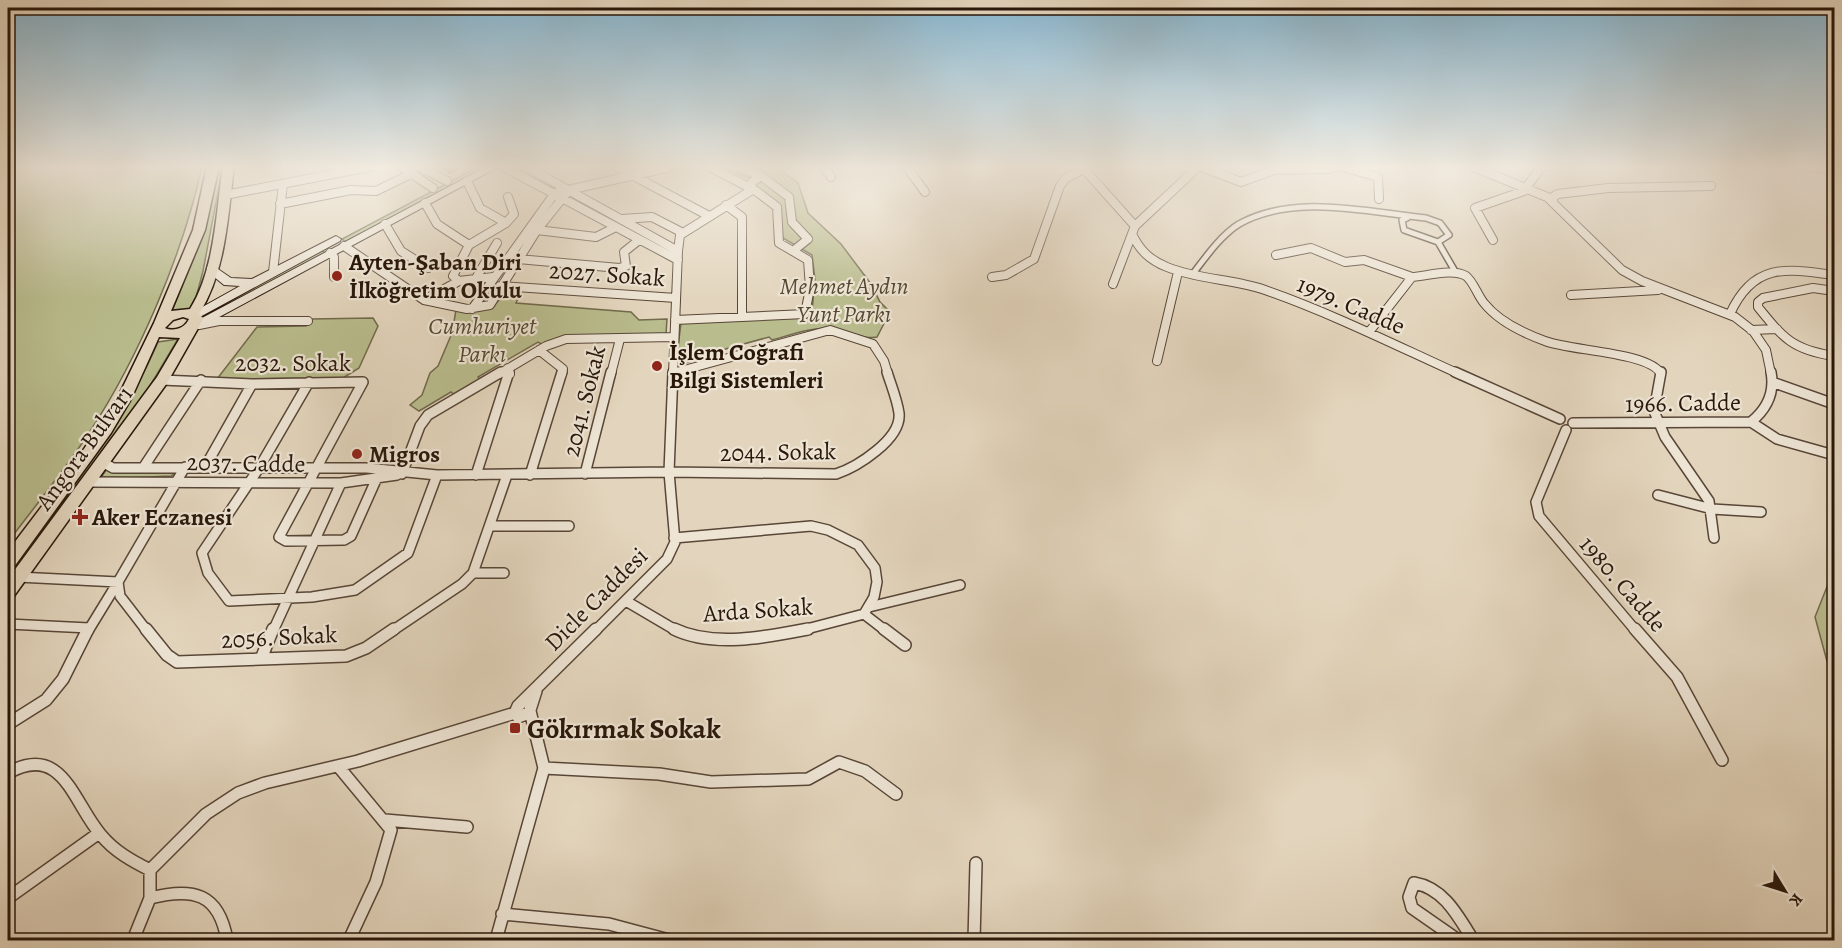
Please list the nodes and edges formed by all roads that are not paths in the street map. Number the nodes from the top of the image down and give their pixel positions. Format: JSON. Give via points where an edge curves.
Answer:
{"nodes":[{"id":1,"x":203,"y":210,"type":"edge"},
{"id":2,"x":222,"y":210,"type":"edge"},
{"id":3,"x":279,"y":210,"type":"edge"},
{"id":4,"x":395,"y":210,"type":"edge"},
{"id":5,"x":411,"y":210,"type":"edge"},
{"id":6,"x":429,"y":210,"type":"edge"},
{"id":7,"x":484,"y":210,"type":"edge"},
{"id":8,"x":513,"y":210,"type":"edge"},
{"id":9,"x":547,"y":210,"type":"edge"},
{"id":10,"x":549,"y":210,"type":"edge"},
{"id":11,"x":586,"y":210,"type":"edge"},
{"id":12,"x":606,"y":210,"type":"edge"},
{"id":13,"x":698,"y":210,"type":"edge"},
{"id":14,"x":718,"y":210,"type":"edge"},
{"id":15,"x":733,"y":210,"type":"edge"},
{"id":16,"x":778,"y":210,"type":"edge"},
{"id":17,"x":791,"y":210,"type":"edge"},
{"id":18,"x":1051,"y":210,"type":"edge"},
{"id":19,"x":1118,"y":210,"type":"edge"},
{"id":20,"x":1153,"y":210,"type":"edge"},
{"id":21,"x":1288,"y":210,"type":"edge"},
{"id":22,"x":1349,"y":210,"type":"edge"},
{"id":23,"x":1477,"y":210,"type":"edge"},
{"id":24,"x":1562,"y":210,"type":"edge"},
{"id":25,"x":709,"y":216,"type":"junction"},
{"id":26,"x":1407,"y":218,"type":"junction"},
{"id":27,"x":622,"y":219,"type":"junction"},
{"id":28,"x":506,"y":223,"type":"junction"},
{"id":29,"x":385,"y":224,"type":"junction"},
{"id":30,"x":616,"y":227,"type":"junction"},
{"id":31,"x":537,"y":230,"type":"junction"},
{"id":32,"x":1133,"y":230,"type":"junction"},
{"id":33,"x":683,"y":233,"type":"junction"},
{"id":34,"x":639,"y":240,"type":"junction"},
{"id":35,"x":1494,"y":240,"type":"dead end"},
{"id":36,"x":666,"y":242,"type":"junction"},
{"id":37,"x":680,"y":242,"type":"junction"},
{"id":38,"x":1438,"y":242,"type":"junction"},
{"id":39,"x":339,"y":243,"type":"junction"},
{"id":40,"x":497,"y":243,"type":"dead end"},
{"id":41,"x":469,"y":245,"type":"junction"},
{"id":42,"x":656,"y":248,"type":"junction"},
{"id":43,"x":326,"y":250,"type":"junction"},
{"id":44,"x":793,"y":251,"type":"junction"},
{"id":45,"x":678,"y":255,"type":"junction"},
{"id":46,"x":1276,"y":255,"type":"dead end"},
{"id":47,"x":518,"y":259,"type":"junction"},
{"id":48,"x":428,"y":268,"type":"dead end"},
{"id":49,"x":211,"y":269,"type":"junction"},
{"id":50,"x":273,"y":272,"type":"junction"},
{"id":51,"x":1178,"y":272,"type":"junction"},
{"id":52,"x":1460,"y":274,"type":"junction"},
{"id":53,"x":1192,"y":275,"type":"junction"},
{"id":54,"x":1834,"y":275,"type":"edge"},
{"id":55,"x":992,"y":276,"type":"dead end"},
{"id":56,"x":1412,"y":276,"type":"junction"},
{"id":57,"x":334,"y":277,"type":"dead end"},
{"id":58,"x":493,"y":277,"type":"junction"},
{"id":59,"x":476,"y":278,"type":"junction"},
{"id":60,"x":257,"y":281,"type":"junction"},
{"id":61,"x":459,"y":281,"type":"junction"},
{"id":62,"x":1113,"y":284,"type":"dead end"},
{"id":63,"x":500,"y":286,"type":"junction"},
{"id":64,"x":1665,"y":290,"type":"junction"},
{"id":65,"x":1834,"y":291,"type":"edge"},
{"id":66,"x":1571,"y":295,"type":"dead end"},
{"id":67,"x":676,"y":298,"type":"junction"},
{"id":68,"x":424,"y":300,"type":"junction"},
{"id":69,"x":472,"y":309,"type":"junction"},
{"id":70,"x":1730,"y":314,"type":"junction"},
{"id":71,"x":742,"y":317,"type":"junction"},
{"id":72,"x":675,"y":320,"type":"junction"},
{"id":73,"x":308,"y":321,"type":"dead end"},
{"id":74,"x":192,"y":322,"type":"junction"},
{"id":75,"x":159,"y":325,"type":"junction"},
{"id":76,"x":1777,"y":329,"type":"junction"},
{"id":77,"x":1751,"y":330,"type":"junction"},
{"id":78,"x":1369,"y":332,"type":"junction"},
{"id":79,"x":674,"y":338,"type":"junction"},
{"id":80,"x":620,"y":339,"type":"junction"},
{"id":81,"x":539,"y":350,"type":"junction"},
{"id":82,"x":1834,"y":356,"type":"edge"},
{"id":83,"x":1157,"y":361,"type":"dead end"},
{"id":84,"x":508,"y":368,"type":"junction"},
{"id":85,"x":673,"y":373,"type":"junction"},
{"id":86,"x":162,"y":380,"type":"junction"},
{"id":87,"x":201,"y":380,"type":"junction"},
{"id":88,"x":309,"y":382,"type":"junction"},
{"id":89,"x":1772,"y":382,"type":"junction"},
{"id":90,"x":252,"y":384,"type":"junction"},
{"id":91,"x":1834,"y":404,"type":"edge"},
{"id":92,"x":1661,"y":423,"type":"junction"},
{"id":93,"x":1751,"y":423,"type":"junction"},
{"id":94,"x":1570,"y":426,"type":"junction"},
{"id":95,"x":1834,"y":455,"type":"edge"},
{"id":96,"x":102,"y":462,"type":"junction"},
{"id":97,"x":185,"y":467,"type":"junction"},
{"id":98,"x":205,"y":467,"type":"junction"},
{"id":99,"x":314,"y":467,"type":"junction"},
{"id":100,"x":143,"y":468,"type":"junction"},
{"id":101,"x":259,"y":468,"type":"junction"},
{"id":102,"x":669,"y":472,"type":"junction"},
{"id":103,"x":402,"y":474,"type":"junction"},
{"id":104,"x":585,"y":474,"type":"junction"},
{"id":105,"x":437,"y":475,"type":"junction"},
{"id":106,"x":476,"y":475,"type":"junction"},
{"id":107,"x":507,"y":475,"type":"junction"},
{"id":108,"x":530,"y":475,"type":"junction"},
{"id":109,"x":376,"y":480,"type":"junction"},
{"id":110,"x":177,"y":481,"type":"junction"},
{"id":111,"x":88,"y":482,"type":"junction"},
{"id":112,"x":249,"y":482,"type":"junction"},
{"id":113,"x":306,"y":483,"type":"junction"},
{"id":114,"x":341,"y":483,"type":"junction"},
{"id":115,"x":1658,"y":495,"type":"dead end"},
{"id":116,"x":1712,"y":509,"type":"junction"},
{"id":117,"x":1761,"y":512,"type":"dead end"},
{"id":118,"x":490,"y":526,"type":"junction"},
{"id":119,"x":569,"y":526,"type":"dead end"},
{"id":120,"x":674,"y":538,"type":"junction"},
{"id":121,"x":1714,"y":538,"type":"dead end"},
{"id":122,"x":312,"y":541,"type":"junction"},
{"id":123,"x":8,"y":562,"type":"edge"},
{"id":124,"x":473,"y":573,"type":"junction"},
{"id":125,"x":504,"y":573,"type":"dead end"},
{"id":126,"x":18,"y":577,"type":"junction"},
{"id":127,"x":118,"y":582,"type":"junction"},
{"id":128,"x":960,"y":585,"type":"dead end"},
{"id":129,"x":8,"y":591,"type":"edge"},
{"id":130,"x":286,"y":598,"type":"junction"},
{"id":131,"x":626,"y":601,"type":"junction"},
{"id":132,"x":866,"y":611,"type":"junction"},
{"id":133,"x":8,"y":624,"type":"edge"},
{"id":134,"x":89,"y":628,"type":"junction"},
{"id":135,"x":905,"y":645,"type":"dead end"},
{"id":136,"x":261,"y":659,"type":"junction"},
{"id":137,"x":538,"y":686,"type":"junction"},
{"id":138,"x":530,"y":710,"type":"junction"},
{"id":139,"x":517,"y":712,"type":"junction"},
{"id":140,"x":8,"y":724,"type":"edge"},
{"id":141,"x":533,"y":732,"type":"junction"},
{"id":142,"x":1722,"y":760,"type":"dead end"},
{"id":143,"x":338,"y":766,"type":"junction"},
{"id":144,"x":544,"y":768,"type":"junction"},
{"id":145,"x":8,"y":772,"type":"edge"},
{"id":146,"x":896,"y":794,"type":"dead end"},
{"id":147,"x":386,"y":820,"type":"junction"},
{"id":148,"x":467,"y":827,"type":"dead end"},
{"id":149,"x":99,"y":833,"type":"junction"},
{"id":150,"x":976,"y":863,"type":"dead end"},
{"id":151,"x":150,"y":870,"type":"junction"},
{"id":152,"x":8,"y":898,"type":"edge"},
{"id":153,"x":150,"y":898,"type":"junction"},
{"id":154,"x":502,"y":914,"type":"junction"},
{"id":155,"x":133,"y":940,"type":"edge"},
{"id":156,"x":227,"y":940,"type":"edge"},
{"id":157,"x":348,"y":940,"type":"edge"},
{"id":158,"x":496,"y":940,"type":"edge"},
{"id":159,"x":669,"y":940,"type":"edge"},
{"id":160,"x":974,"y":940,"type":"edge"},
{"id":161,"x":1458,"y":940,"type":"edge"},
{"id":162,"x":1473,"y":940,"type":"edge"}],
"edges":[{"from":1,"to":75,"type":"main road","name":"Angora Bulvarı","via":[[199,230]]},
{"from":2,"to":49,"type":"main road","name":"Angora Bulvarı"},
{"from":3,"to":50,"type":"street"},
{"from":4,"to":39,"type":"main road"},
{"from":5,"to":29,"type":"main road"},
{"from":6,"to":41,"type":"street","via":[[437,224]]},
{"from":7,"to":28,"type":"street"},
{"from":8,"to":28,"type":"street"},
{"from":9,"to":58,"type":"street"},
{"from":10,"to":31,"type":"street"},
{"from":11,"to":30,"type":"street"},
{"from":12,"to":27,"type":"street"},
{"from":13,"to":25,"type":"street"},
{"from":14,"to":25,"type":"street"},
{"from":15,"to":71,"type":"street","via":[[742,217]]},
{"from":16,"to":44,"type":"street","via":[[777,240]]},
{"from":17,"to":44,"type":"street","via":[[792,222],[808,239]]},
{"from":18,"to":55,"type":"street","via":[[1034,259],[1006,275]]},
{"from":19,"to":32,"type":"street","name":"1979. Cadde"},
{"from":20,"to":32,"type":"street"},
{"from":21,"to":53,"type":"street","via":[[1238,225]]},
{"from":22,"to":26,"type":"street"},
{"from":23,"to":35,"type":"street"},
{"from":24,"to":64,"type":"street","name":"1966. Cadde","via":[[1622,270]]},
{"from":25,"to":33,"type":"street"},
{"from":26,"to":38,"type":"street","via":[[1402,220],[1404,230]]},
{"from":26,"to":38,"type":"street","via":[[1440,223],[1449,235]]},
{"from":27,"to":33,"type":"street","via":[[651,217]]},
{"from":27,"to":36,"type":"street"},
{"from":28,"to":41,"type":"street"},
{"from":29,"to":39,"type":"main road"},
{"from":29,"to":48,"type":"street","via":[[399,251]]},
{"from":30,"to":31,"type":"street","via":[[596,237]]},
{"from":30,"to":34,"type":"street"},
{"from":31,"to":47,"type":"street"},
{"from":32,"to":51,"type":"street","name":"1979. Cadde","via":[[1133,243],[1141,252]]},
{"from":32,"to":62,"type":"street"},
{"from":33,"to":37,"type":"street","name":"Dicle Caddesi"},
{"from":34,"to":42,"type":"street"},
{"from":34,"to":47,"type":"street","via":[[624,252],[626,266],[620,268]]},
{"from":36,"to":37,"type":"street"},
{"from":36,"to":42,"type":"street"},
{"from":36,"to":45,"type":"street"},
{"from":37,"to":45,"type":"street","name":"Dicle Caddesi"},
{"from":38,"to":52,"type":"street"},
{"from":39,"to":43,"type":"main road"},
{"from":39,"to":68,"type":"street"},
{"from":40,"to":59,"type":"street"},
{"from":41,"to":61,"type":"street","via":[[453,276]]},
{"from":42,"to":45,"type":"street"},
{"from":43,"to":50,"type":"main road"},
{"from":43,"to":57,"type":"street","via":[[334,257]]},
{"from":43,"to":74,"type":"main road"},
{"from":44,"to":71,"type":"street","via":[[807,261],[810,288],[805,314]]},
{"from":45,"to":67,"type":"street","name":"Dicle Caddesi"},
{"from":46,"to":56,"type":"street","via":[[1311,248],[1345,262],[1364,260]]},
{"from":47,"to":63,"type":"street"},
{"from":49,"to":60,"type":"main road","via":[[228,282]]},
{"from":49,"to":74,"type":"main road","name":"Angora Bulvarı"},
{"from":50,"to":60,"type":"main road"},
{"from":51,"to":53,"type":"street","name":"1979. Cadde"},
{"from":51,"to":83,"type":"street"},
{"from":52,"to":56,"type":"street"},
{"from":52,"to":92,"type":"street","via":[[1493,313],[1512,326],[1561,346],[1639,358],[1661,371],[1654,411]]},
{"from":53,"to":78,"type":"street","name":"1979. Cadde","via":[[1259,288]]},
{"from":54,"to":70,"type":"street","via":[[1794,269],[1765,272],[1750,282]]},
{"from":56,"to":78,"type":"street"},
{"from":58,"to":59,"type":"street"},
{"from":58,"to":69,"type":"street"},
{"from":59,"to":61,"type":"street"},
{"from":60,"to":74,"type":"main road"},
{"from":61,"to":68,"type":"street"},
{"from":63,"to":67,"type":"street","name":"2027. Sokak"},
{"from":63,"to":69,"type":"street","via":[[490,305]]},
{"from":64,"to":66,"type":"street"},
{"from":64,"to":70,"type":"street","name":"1966. Cadde","via":[[1701,300]]},
{"from":65,"to":76,"type":"street","via":[[1814,288],[1763,298],[1758,307]]},
{"from":67,"to":72,"type":"street","name":"Dicle Caddesi"},
{"from":68,"to":69,"type":"street"},
{"from":70,"to":77,"type":"street","name":"1966. Cadde"},
{"from":71,"to":72,"type":"street"},
{"from":72,"to":79,"type":"street","name":"Dicle Caddesi"},
{"from":73,"to":74,"type":"street"},
{"from":74,"to":75,"type":"main road","via":[[176,314]]},
{"from":74,"to":75,"type":"main road","via":[[176,334],[166,335],[159,332]]},
{"from":74,"to":86,"type":"main road","name":"Angora Bulvarı"},
{"from":75,"to":123,"type":"main road","name":"Angora Bulvarı","via":[[133,382],[105,429]]},
{"from":76,"to":77,"type":"street"},
{"from":76,"to":82,"type":"street","via":[[1802,352]]},
{"from":77,"to":89,"type":"street","name":"1966. Cadde","via":[[1770,356]]},
{"from":78,"to":94,"type":"street","name":"1979. Cadde","via":[[1560,419],[1558,424]]},
{"from":79,"to":80,"type":"street"},
{"from":79,"to":85,"type":"street","name":"Dicle Caddesi"},
{"from":80,"to":81,"type":"street","via":[[561,340]]},
{"from":80,"to":104,"type":"street","name":"2041. Sokak"},
{"from":81,"to":84,"type":"street"},
{"from":81,"to":108,"type":"street","via":[[563,369]]},
{"from":84,"to":103,"type":"street","via":[[424,419]]},
{"from":84,"to":106,"type":"street","via":[[510,374]]},
{"from":85,"to":102,"type":"street","name":"Dicle Caddesi"},
{"from":85,"to":102,"type":"street","name":"2044. Sokak","via":[[830,330],[858,337],[877,348],[899,413],[898,425],[889,439],[852,469],[836,474]]},
{"from":86,"to":87,"type":"street","name":"2032. Sokak"},
{"from":86,"to":96,"type":"main road","name":"Angora Bulvarı"},
{"from":87,"to":90,"type":"street","name":"2032. Sokak"},
{"from":87,"to":100,"type":"street"},
{"from":88,"to":90,"type":"street","name":"2032. Sokak"},
{"from":88,"to":99,"type":"street","name":"2032. Sokak","via":[[363,382]]},
{"from":88,"to":101,"type":"street"},
{"from":89,"to":91,"type":"street"},
{"from":89,"to":93,"type":"street","name":"1966. Cadde","via":[[1767,410]]},
{"from":90,"to":98,"type":"street"},
{"from":92,"to":93,"type":"street","name":"1966. Cadde"},
{"from":92,"to":94,"type":"street","name":"1966. Cadde"},
{"from":92,"to":116,"type":"street","via":[[1665,437]]},
{"from":93,"to":95,"type":"street","via":[[1777,439]]},
{"from":94,"to":142,"type":"street","name":"1980. Cadde","via":[[1536,502],[1539,516],[1677,677]]},
{"from":96,"to":100,"type":"street","name":"2037. Cadde","via":[[113,468]]},
{"from":96,"to":111,"type":"main road","name":"Angora Bulvarı"},
{"from":97,"to":98,"type":"street","name":"2037. Cadde"},
{"from":97,"to":100,"type":"street","name":"2037. Cadde"},
{"from":97,"to":110,"type":"street"},
{"from":98,"to":101,"type":"street","name":"2037. Cadde"},
{"from":99,"to":101,"type":"street","name":"2037. Cadde"},
{"from":99,"to":103,"type":"street","name":"2037. Cadde","via":[[367,468]]},
{"from":99,"to":113,"type":"street"},
{"from":101,"to":112,"type":"street"},
{"from":102,"to":104,"type":"street","name":"2037. Cadde"},
{"from":102,"to":120,"type":"street","name":"Dicle Caddesi"},
{"from":103,"to":105,"type":"street","name":"2037. Cadde"},
{"from":103,"to":109,"type":"street","name":"2037. Cadde"},
{"from":104,"to":108,"type":"street","name":"2037. Cadde"},
{"from":105,"to":106,"type":"street","name":"2037. Cadde"},
{"from":105,"to":130,"type":"street","via":[[408,553],[355,590],[341,595]]},
{"from":106,"to":107,"type":"street","name":"2037. Cadde"},
{"from":107,"to":108,"type":"street","name":"2037. Cadde"},
{"from":107,"to":118,"type":"street"},
{"from":109,"to":114,"type":"street","name":"2037. Cadde"},
{"from":109,"to":122,"type":"street","via":[[351,536],[344,540]]},
{"from":110,"to":111,"type":"street","name":"2037. Cadde"},
{"from":110,"to":112,"type":"street","name":"2037. Cadde"},
{"from":110,"to":127,"type":"street"},
{"from":111,"to":126,"type":"main road","name":"Angora Bulvarı"},
{"from":112,"to":113,"type":"street","name":"2037. Cadde"},
{"from":112,"to":130,"type":"street","via":[[202,553],[203,564],[229,601]]},
{"from":113,"to":114,"type":"street","name":"2037. Cadde"},
{"from":113,"to":122,"type":"street","via":[[279,537],[286,541]]},
{"from":114,"to":122,"type":"street"},
{"from":115,"to":116,"type":"street"},
{"from":116,"to":117,"type":"street"},
{"from":116,"to":121,"type":"street"},
{"from":118,"to":119,"type":"street"},
{"from":118,"to":124,"type":"street"},
{"from":120,"to":131,"type":"street","name":"Dicle Caddesi","via":[[672,552]]},
{"from":120,"to":132,"type":"street","name":"Dicle Caddesi","via":[[811,526],[827,529],[853,541],[873,561],[879,576]]},
{"from":122,"to":130,"type":"street"},
{"from":124,"to":125,"type":"street"},
{"from":124,"to":136,"type":"street","name":"2056. Sokak","via":[[366,648],[346,656]]},
{"from":126,"to":127,"type":"street"},
{"from":126,"to":129,"type":"main road","name":"Angora Bulvarı"},
{"from":127,"to":134,"type":"street"},
{"from":127,"to":136,"type":"street","name":"2056. Sokak","via":[[120,596],[177,662]]},
{"from":128,"to":132,"type":"street","name":"Arda Sokak"},
{"from":130,"to":136,"type":"street"},
{"from":131,"to":132,"type":"street","name":"Arda Sokak","via":[[691,636],[723,638],[809,629],[851,621]]},
{"from":131,"to":137,"type":"street","name":"Dicle Caddesi"},
{"from":132,"to":135,"type":"street"},
{"from":133,"to":134,"type":"street"},
{"from":134,"to":140,"type":"street","via":[[63,679],[46,700]]},
{"from":137,"to":138,"type":"street","name":"Dicle Caddesi"},
{"from":137,"to":139,"type":"street","name":"Dicle Caddesi"},
{"from":138,"to":139,"type":"street","via":[[525,717]]},
{"from":138,"to":141,"type":"street","name":"Dicle Caddesi"},
{"from":139,"to":141,"type":"street","name":"Dicle Caddesi"},
{"from":139,"to":143,"type":"street"},
{"from":141,"to":144,"type":"street","name":"Dicle Caddesi"},
{"from":143,"to":147,"type":"street"},
{"from":143,"to":151,"type":"street","via":[[245,789],[225,800]]},
{"from":144,"to":146,"type":"street","via":[[659,774],[711,782],[808,778],[839,762],[865,771]]},
{"from":144,"to":154,"type":"street"},
{"from":145,"to":149,"type":"street","via":[[29,763],[43,765],[58,774]]},
{"from":147,"to":148,"type":"street"},
{"from":147,"to":157,"type":"street","via":[[391,830],[376,882]]},
{"from":149,"to":151,"type":"street","via":[[122,855]]},
{"from":149,"to":152,"type":"street"},
{"from":150,"to":160,"type":"street"},
{"from":151,"to":153,"type":"street"},
{"from":153,"to":155,"type":"street"},
{"from":153,"to":156,"type":"street","via":[[171,891],[190,891],[207,900],[221,912]]},
{"from":154,"to":158,"type":"street"},
{"from":154,"to":159,"type":"street","via":[[608,925]]},
{"from":161,"to":162,"type":"street","via":[[1412,908],[1409,897],[1414,883],[1424,883],[1441,896]]}]}
